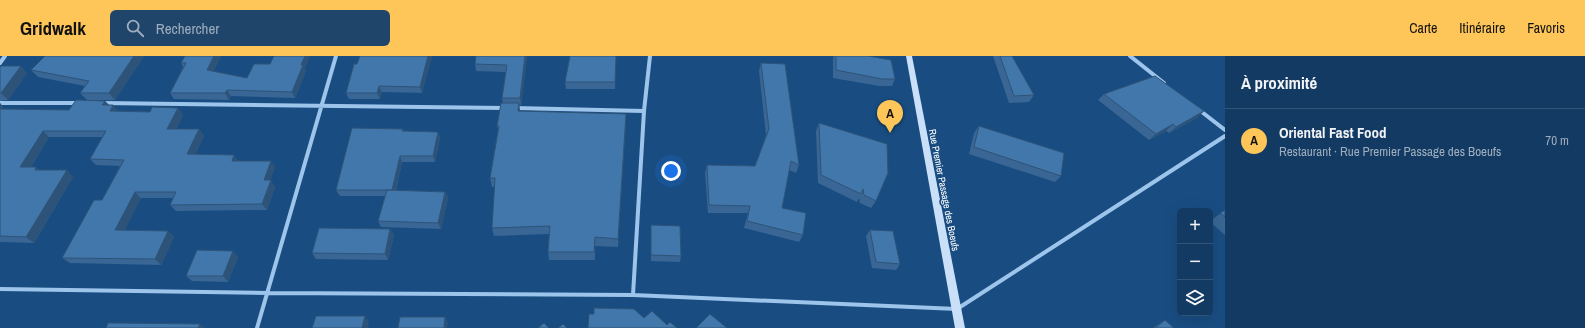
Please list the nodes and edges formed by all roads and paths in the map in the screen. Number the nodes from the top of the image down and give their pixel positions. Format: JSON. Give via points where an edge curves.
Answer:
{"nodes":[{"id":1,"x":5,"y":56,"type":"edge"},
{"id":2,"x":336,"y":56,"type":"edge"},
{"id":3,"x":650,"y":56,"type":"edge"},
{"id":4,"x":909,"y":56,"type":"edge"},
{"id":5,"x":1130,"y":56,"type":"edge"},
{"id":6,"x":0,"y":63,"type":"edge"},
{"id":7,"x":1169,"y":87,"type":"edge"},
{"id":8,"x":0,"y":103,"type":"edge"},
{"id":9,"x":87,"y":103,"type":"edge"},
{"id":10,"x":95,"y":103,"type":"edge"},
{"id":11,"x":324,"y":105,"type":"junction"},
{"id":12,"x":1194,"y":106,"type":"edge"},
{"id":13,"x":644,"y":111,"type":"junction"},
{"id":14,"x":1225,"y":130,"type":"edge"},
{"id":15,"x":1225,"y":136,"type":"edge"},
{"id":16,"x":0,"y":289,"type":"edge"},
{"id":17,"x":268,"y":293,"type":"junction"},
{"id":18,"x":634,"y":295,"type":"junction"},
{"id":19,"x":957,"y":309,"type":"junction"},
{"id":20,"x":257,"y":328,"type":"edge"},
{"id":21,"x":960,"y":328,"type":"edge"}],
"edges":[{"from":1,"to":6,"type":"street"},
{"from":2,"to":11,"type":"street"},
{"from":3,"to":13,"type":"street"},
{"from":4,"to":19,"type":"main road","name":"Rue Premier Passage des Boeufs"},
{"from":5,"to":7,"type":"street"},
{"from":8,"to":9,"type":"street"},
{"from":10,"to":11,"type":"street"},
{"from":11,"to":13,"type":"street"},
{"from":11,"to":17,"type":"street"},
{"from":12,"to":14,"type":"street"},
{"from":13,"to":18,"type":"street"},
{"from":15,"to":19,"type":"street"},
{"from":16,"to":17,"type":"street"},
{"from":17,"to":18,"type":"street"},
{"from":17,"to":20,"type":"street"},
{"from":18,"to":19,"type":"street"},
{"from":19,"to":21,"type":"main road","name":"Rue Premier Passage des Boeufs"}]}
